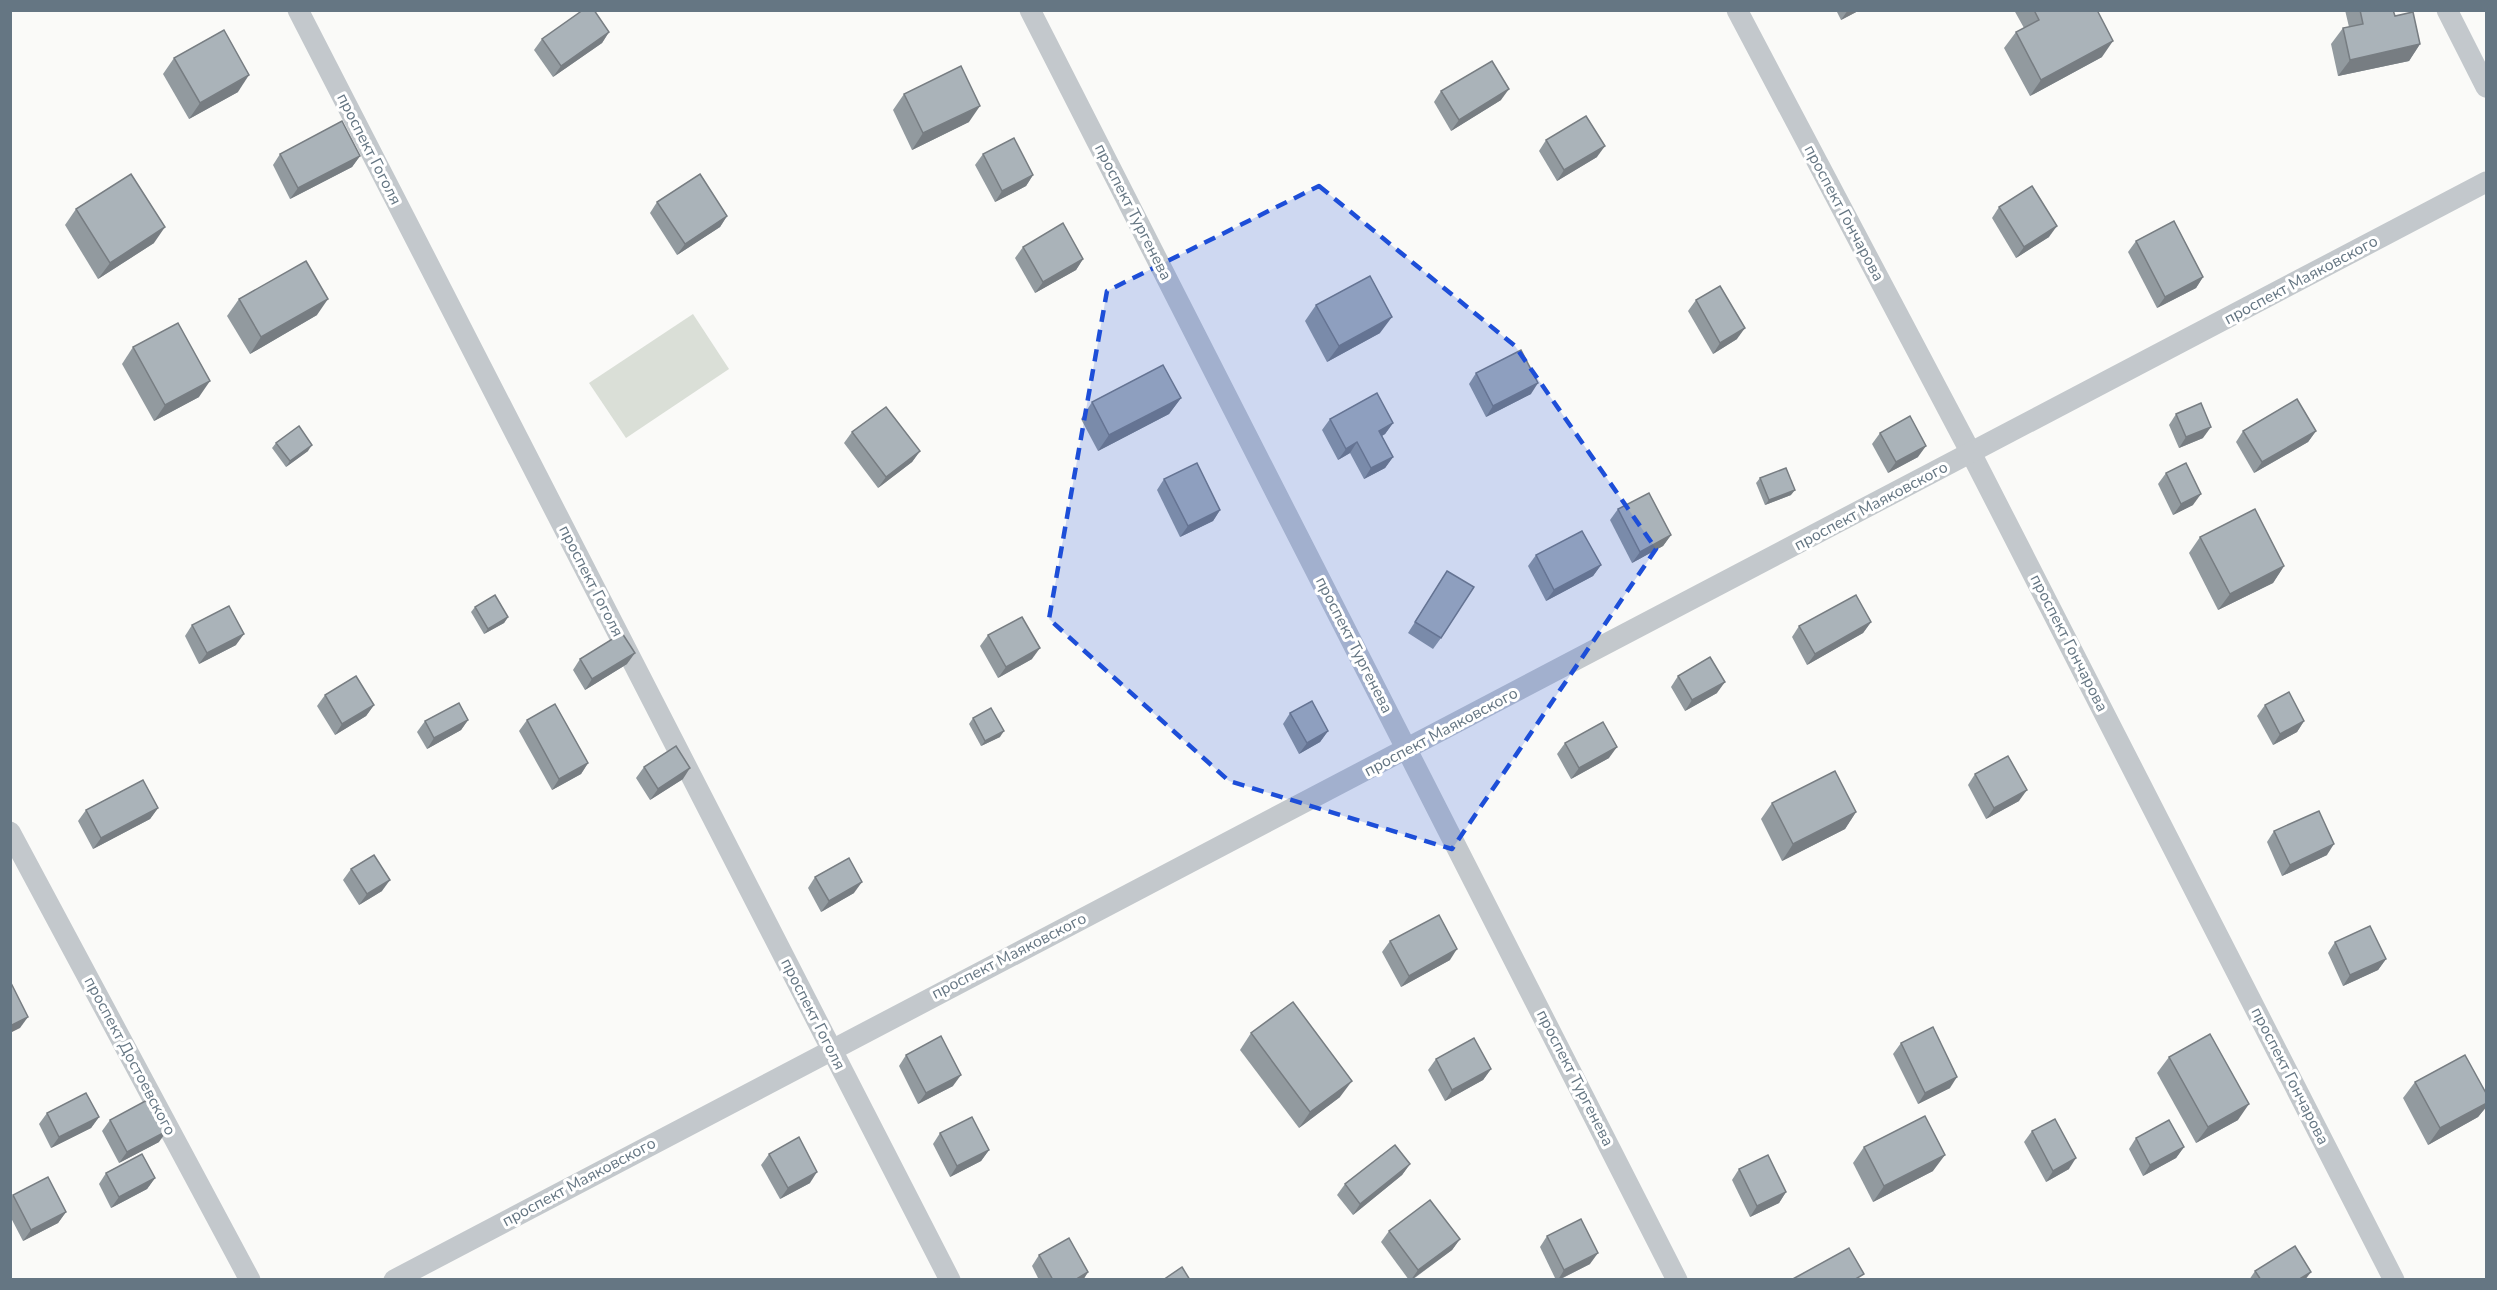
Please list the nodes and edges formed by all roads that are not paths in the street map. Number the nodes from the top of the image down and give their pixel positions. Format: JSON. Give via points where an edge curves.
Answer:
{"nodes":[{"id":1,"x":298,"y":10,"type":"edge"},
{"id":2,"x":1030,"y":10,"type":"edge"},
{"id":3,"x":1737,"y":10,"type":"edge"},
{"id":4,"x":2447,"y":10,"type":"edge"},
{"id":5,"x":2487,"y":87,"type":"edge"},
{"id":6,"x":2487,"y":182,"type":"edge"},
{"id":7,"x":1971,"y":453,"type":"junction"},
{"id":8,"x":1408,"y":750,"type":"junction"},
{"id":9,"x":10,"y":832,"type":"edge"},
{"id":10,"x":830,"y":1048,"type":"junction"},
{"id":11,"x":249,"y":1280,"type":"edge"},
{"id":12,"x":394,"y":1280,"type":"edge"},
{"id":13,"x":950,"y":1280,"type":"edge"},
{"id":14,"x":1677,"y":1280,"type":"edge"},
{"id":15,"x":2394,"y":1280,"type":"edge"}],
"edges":[{"from":1,"to":10,"type":"street","name":"проспект Гоголя"},
{"from":2,"to":8,"type":"street","name":"проспект Тургенева"},
{"from":3,"to":7,"type":"street","name":"проспект Гончарова"},
{"from":4,"to":5,"type":"street"},
{"from":6,"to":7,"type":"street","name":"проспект Маяковского"},
{"from":7,"to":8,"type":"street","name":"проспект Маяковского"},
{"from":7,"to":15,"type":"street","name":"проспект Гончарова"},
{"from":8,"to":10,"type":"street","name":"проспект Маяковского"},
{"from":8,"to":14,"type":"street","name":"проспект Тургенева"},
{"from":9,"to":11,"type":"street","name":"проспект Достоевского"},
{"from":10,"to":12,"type":"street","name":"проспект Маяковского"},
{"from":10,"to":13,"type":"street","name":"проспект Гоголя"}]}
